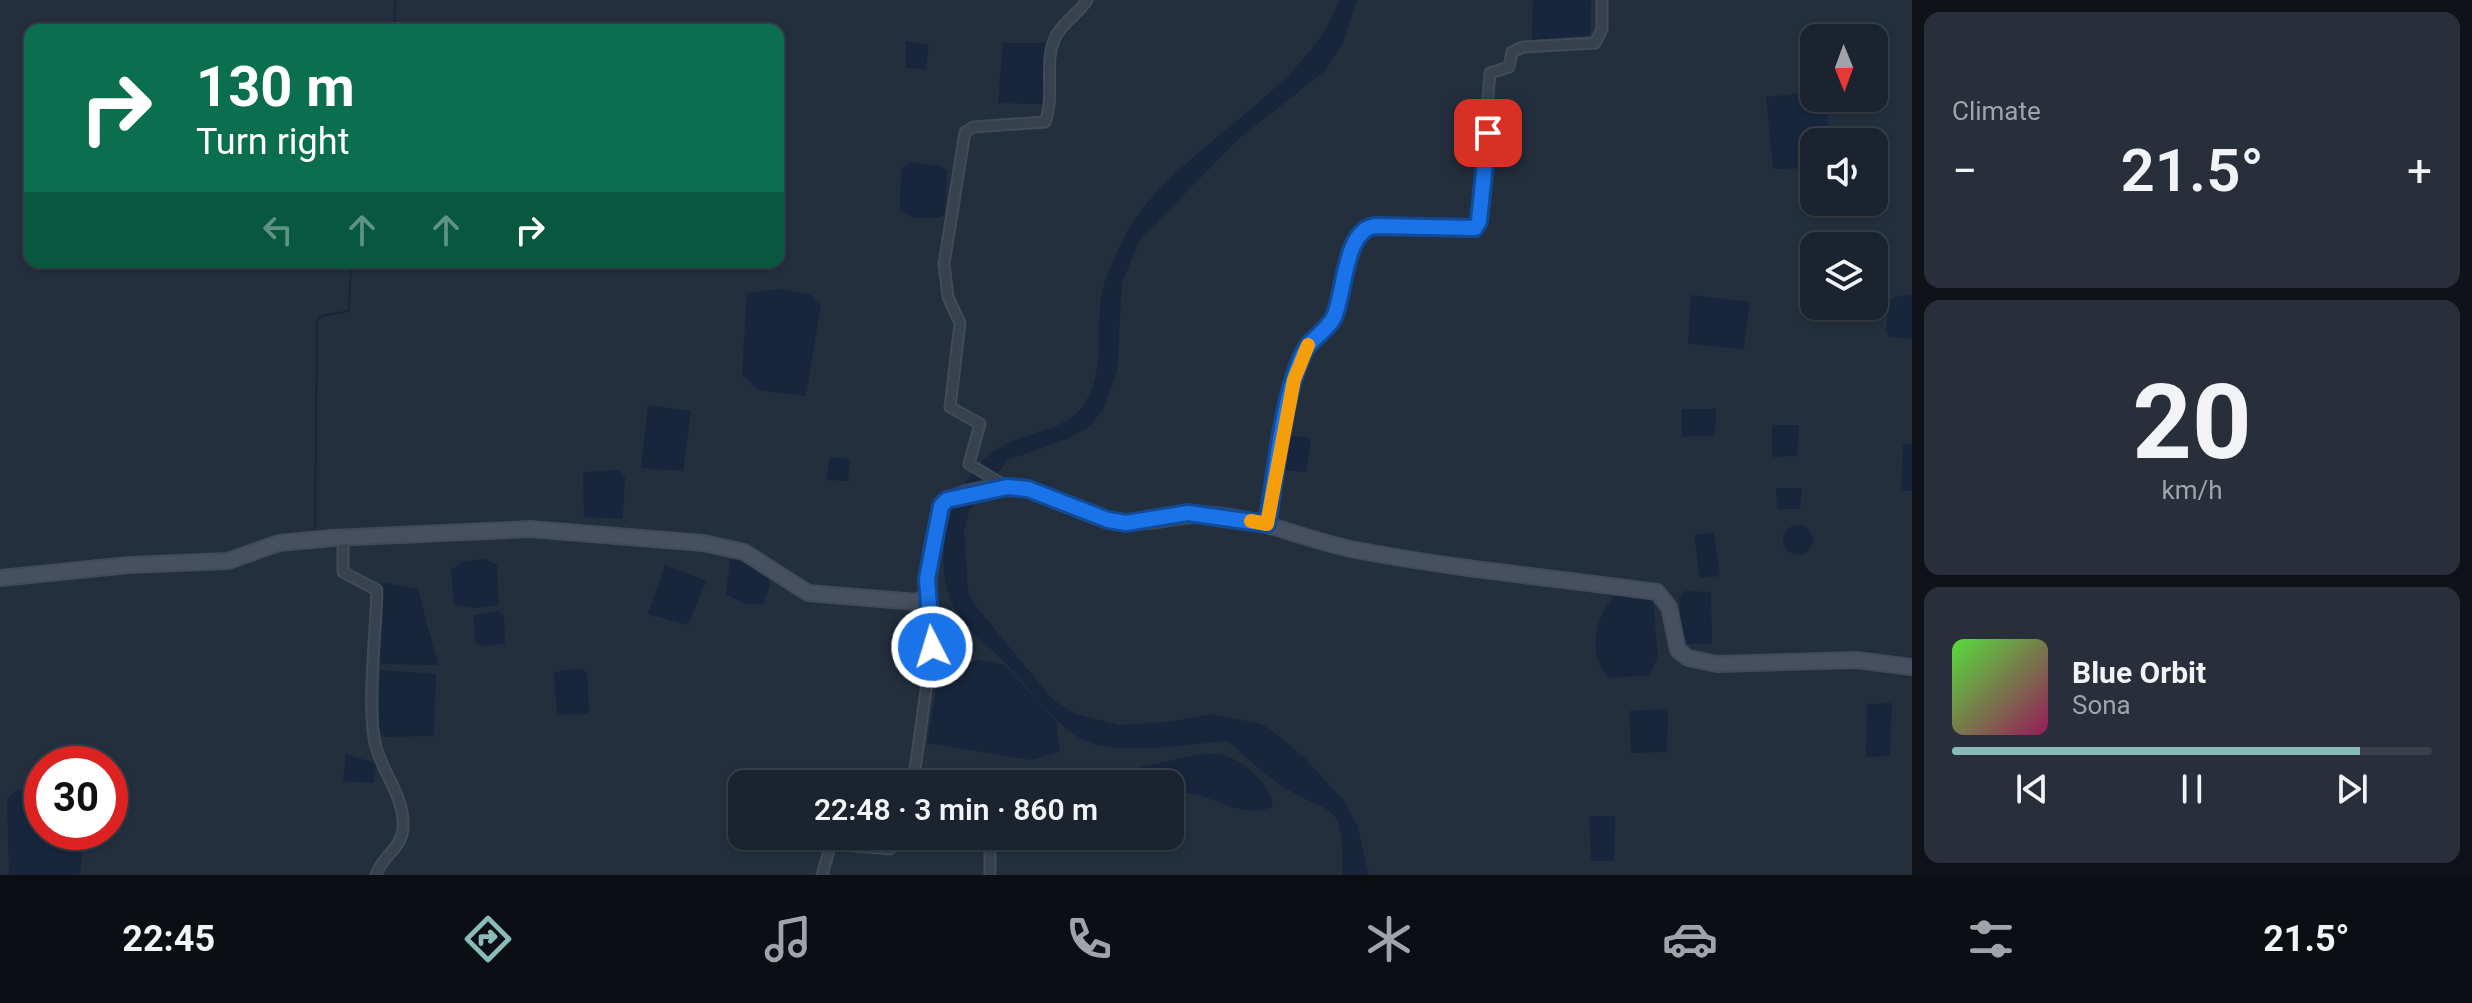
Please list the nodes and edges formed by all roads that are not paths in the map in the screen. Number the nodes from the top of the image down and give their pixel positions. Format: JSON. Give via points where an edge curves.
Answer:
{"nodes":[{"id":1,"x":1087,"y":0,"type":"edge"},
{"id":2,"x":1602,"y":0,"type":"edge"},
{"id":3,"x":1001,"y":486,"type":"junction"},
{"id":4,"x":1267,"y":524,"type":"junction"},
{"id":5,"x":343,"y":538,"type":"junction"},
{"id":6,"x":0,"y":578,"type":"edge"},
{"id":7,"x":927,"y":595,"type":"junction"},
{"id":8,"x":1912,"y":667,"type":"edge"},
{"id":9,"x":915,"y":770,"type":"edge"},
{"id":10,"x":829,"y":850,"type":"edge"},
{"id":11,"x":990,"y":850,"type":"edge"},
{"id":12,"x":376,"y":875,"type":"edge"},
{"id":13,"x":822,"y":875,"type":"edge"},
{"id":14,"x":990,"y":875,"type":"edge"}],
"edges":[{"from":1,"to":3,"type":"street","via":[[1058,33],[1045,122],[965,132],[944,264],[948,297],[960,323],[950,407],[980,424],[968,460]]},
{"from":2,"to":4,"type":"street","via":[[1602,29],[1595,43],[1523,47],[1512,52],[1509,67],[1490,73],[1477,226],[1375,226],[1357,238],[1334,316],[1303,354],[1294,380]]},
{"from":3,"to":4,"type":"main road","via":[[1028,489],[1126,523],[1188,513]]},
{"from":3,"to":7,"type":"main road","via":[[952,498],[941,506]]},
{"from":4,"to":8,"type":"main road","via":[[1320,543],[1412,560],[1657,592],[1669,607],[1678,650],[1701,662],[1856,660]]},
{"from":5,"to":6,"type":"main road","via":[[279,543],[228,561]]},
{"from":5,"to":7,"type":"main road","via":[[530,529],[636,535],[744,552],[808,593],[917,602]]},
{"from":5,"to":12,"type":"street","via":[[343,572],[377,590],[374,741],[403,811],[403,834]]},
{"from":7,"to":9,"type":"street","via":[[932,647]]},
{"from":10,"to":13,"type":"street"},
{"from":11,"to":14,"type":"street"}]}
